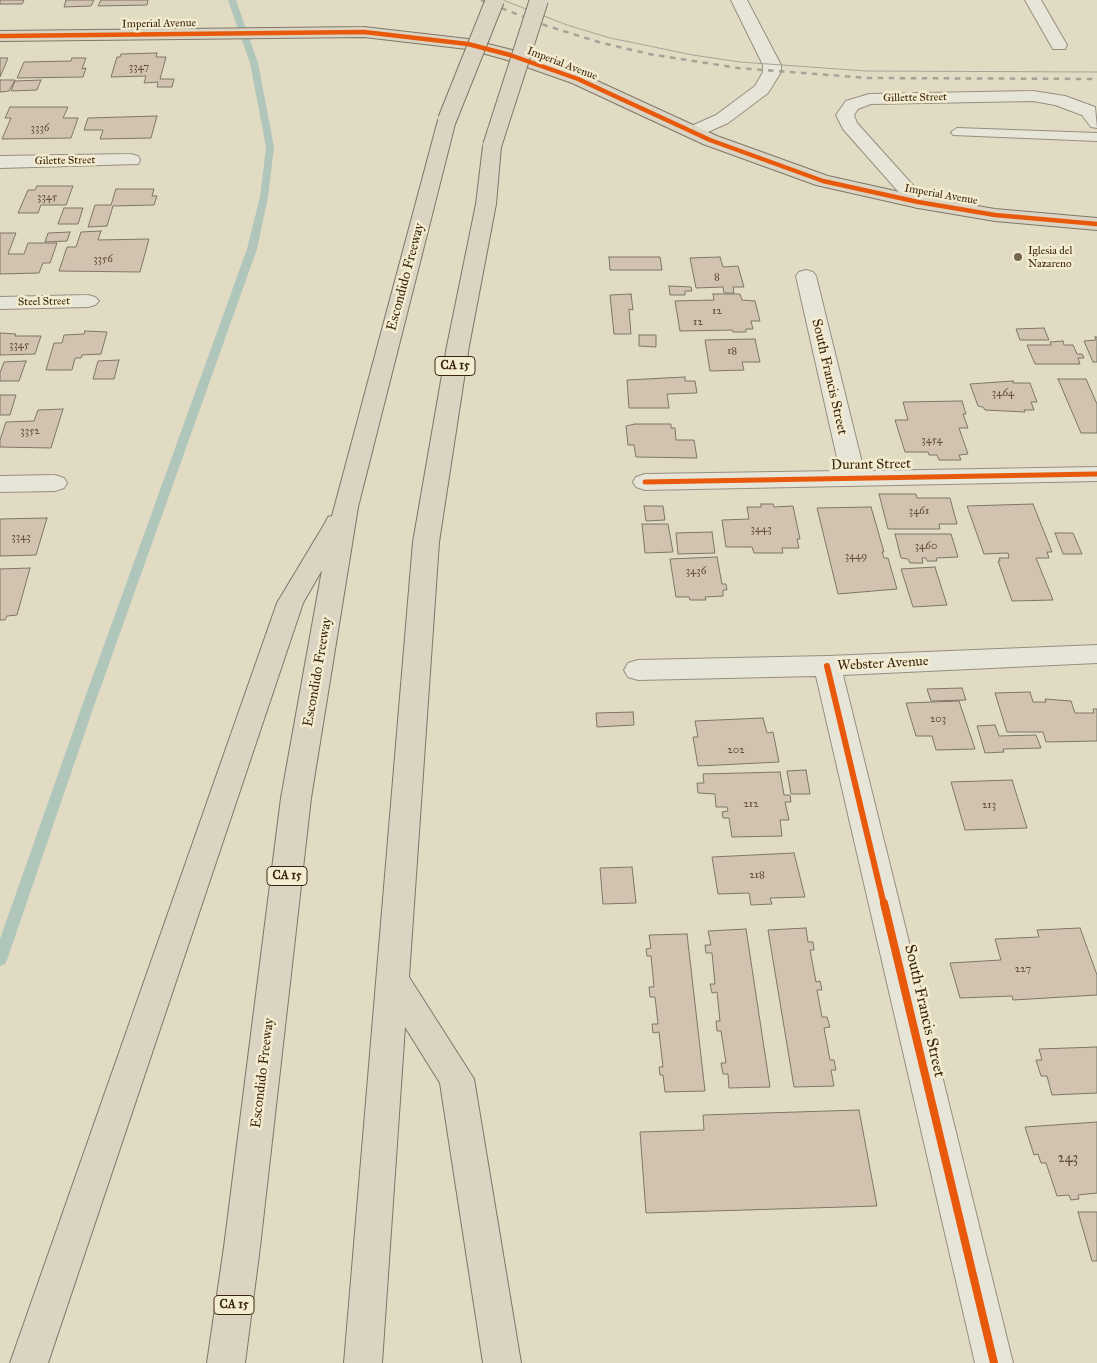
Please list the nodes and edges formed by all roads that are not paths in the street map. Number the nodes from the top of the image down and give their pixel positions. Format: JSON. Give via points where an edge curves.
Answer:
{"nodes":[{"id":1,"x":495,"y":0,"type":"edge"},
{"id":2,"x":539,"y":0,"type":"edge"},
{"id":3,"x":739,"y":0,"type":"edge"},
{"id":4,"x":1033,"y":0,"type":"edge"},
{"id":5,"x":0,"y":36,"type":"edge"},
{"id":6,"x":1059,"y":45,"type":"dead end"},
{"id":7,"x":1097,"y":123,"type":"edge"},
{"id":8,"x":693,"y":132,"type":"junction"},
{"id":9,"x":957,"y":132,"type":"dead end"},
{"id":10,"x":1097,"y":137,"type":"edge"},
{"id":11,"x":131,"y":160,"type":"dead end"},
{"id":12,"x":0,"y":162,"type":"edge"},
{"id":13,"x":918,"y":202,"type":"junction"},
{"id":14,"x":1097,"y":224,"type":"edge"},
{"id":15,"x":806,"y":276,"type":"dead end"},
{"id":16,"x":88,"y":301,"type":"dead end"},
{"id":17,"x":0,"y":303,"type":"edge"},
{"id":18,"x":1097,"y":474,"type":"edge"},
{"id":19,"x":853,"y":478,"type":"junction"},
{"id":20,"x":645,"y":482,"type":"dead end"},
{"id":21,"x":55,"y":483,"type":"dead end"},
{"id":22,"x":0,"y":484,"type":"edge"},
{"id":23,"x":346,"y":507,"type":"junction"},
{"id":24,"x":1097,"y":654,"type":"edge"},
{"id":25,"x":827,"y":666,"type":"junction"},
{"id":26,"x":638,"y":670,"type":"dead end"},
{"id":27,"x":393,"y":980,"type":"junction"},
{"id":28,"x":29,"y":1363,"type":"edge"},
{"id":29,"x":226,"y":1363,"type":"edge"},
{"id":30,"x":363,"y":1363,"type":"edge"},
{"id":31,"x":502,"y":1363,"type":"edge"},
{"id":32,"x":994,"y":1363,"type":"edge"}],
"edges":[{"from":1,"to":23,"type":"main road","name":"Escondido Freeway","number":"CA 15","bridge":true,"via":[[447,120]]},
{"from":2,"to":27,"type":"main road","number":"CA 15","bridge":true,"via":[[492,146],[486,204],[458,346],[426,542]]},
{"from":3,"to":8,"type":"street","via":[[772,65],[772,72],[762,89],[722,119]]},
{"from":4,"to":6,"type":"street"},
{"from":5,"to":8,"type":"main road","name":"Imperial Avenue","via":[[364,32],[468,44],[510,55],[578,80]]},
{"from":7,"to":13,"type":"street","name":"Gillette Street","via":[[1089,111],[1059,100],[1033,96],[869,99],[852,106],[845,115],[849,126]]},
{"from":8,"to":13,"type":"main road","name":"Imperial Avenue","via":[[750,156],[823,180]]},
{"from":9,"to":10,"type":"lane"},
{"from":11,"to":12,"type":"street","name":"Gilette Street"},
{"from":13,"to":14,"type":"main road","name":"Imperial Avenue","via":[[995,215]]},
{"from":15,"to":19,"type":"street","name":"South Francis Street"},
{"from":16,"to":17,"type":"street","name":"Steel Street"},
{"from":18,"to":19,"type":"street","name":"Durant Street"},
{"from":19,"to":20,"type":"street","name":"Durant Street"},
{"from":21,"to":22,"type":"street"},
{"from":23,"to":28,"type":"main road","via":[[290,603]]},
{"from":23,"to":29,"type":"main road","name":"Escondido Freeway","number":"CA 15","via":[[296,798]]},
{"from":24,"to":25,"type":"street","name":"Webster Avenue"},
{"from":25,"to":26,"type":"street","name":"Webster Avenue"},
{"from":25,"to":32,"type":"street","name":"South Francis Street"},
{"from":27,"to":30,"type":"main road","number":"CA 15"},
{"from":27,"to":31,"type":"main road","via":[[457,1079]]}]}
